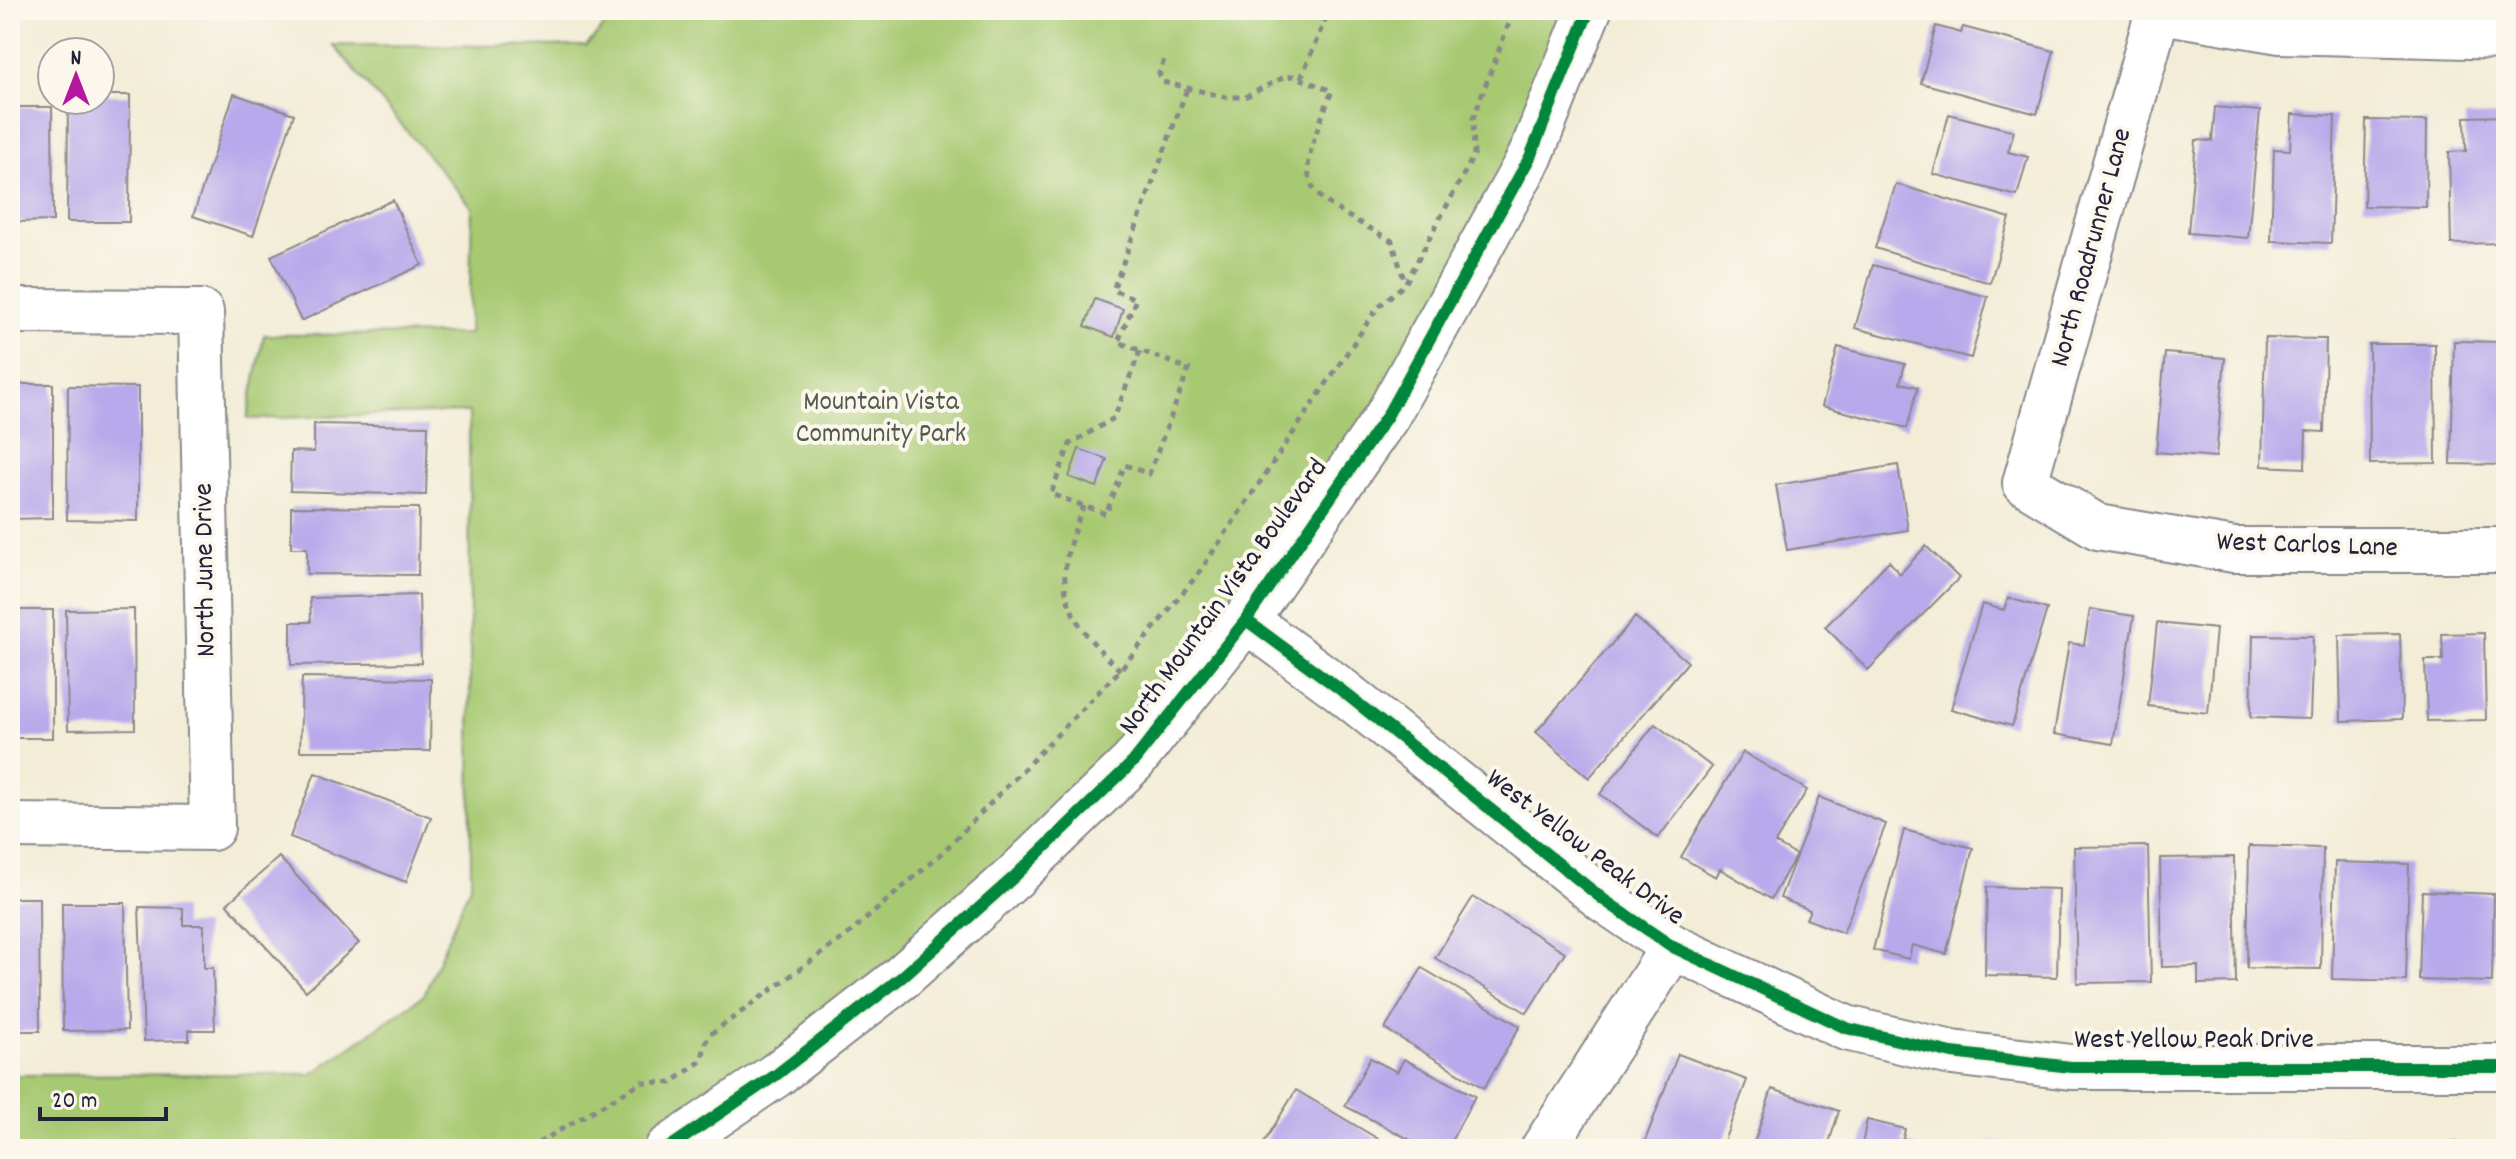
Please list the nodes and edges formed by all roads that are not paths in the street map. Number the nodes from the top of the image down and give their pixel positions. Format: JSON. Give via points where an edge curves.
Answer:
{"nodes":[{"id":1,"x":1589,"y":10,"type":"edge"},
{"id":2,"x":2156,"y":10,"type":"edge"},
{"id":3,"x":2506,"y":37,"type":"edge"},
{"id":4,"x":10,"y":311,"type":"edge"},
{"id":5,"x":2025,"y":483,"type":"joint"},
{"id":6,"x":2506,"y":550,"type":"edge"},
{"id":7,"x":1246,"y":620,"type":"junction"},
{"id":8,"x":10,"y":826,"type":"edge"},
{"id":9,"x":1673,"y":947,"type":"junction"},
{"id":10,"x":2506,"y":1067,"type":"edge"},
{"id":11,"x":667,"y":1149,"type":"edge"},
{"id":12,"x":1543,"y":1149,"type":"edge"}],
"edges":[{"from":1,"to":7,"type":"street","name":"North Mountain Vista Boulevard","via":[[1530,157],[1484,245],[1387,416]]},
{"from":2,"to":3,"type":"street","via":[[2280,31]]},
{"from":2,"to":5,"type":"street","name":"North Roadrunner Lane"},
{"from":4,"to":8,"type":"street","name":"North June Drive","via":[[201,312],[212,828]]},
{"from":5,"to":6,"type":"street","name":"West Carlos Lane","via":[[2098,527],[2234,550]]},
{"from":7,"to":9,"type":"street","name":"West Yellow Peak Drive","via":[[1604,900]]},
{"from":7,"to":11,"type":"street","name":"North Mountain Vista Boulevard","via":[[1133,762],[1014,877],[902,977],[776,1075]]},
{"from":9,"to":10,"type":"street","name":"West Yellow Peak Drive","via":[[1846,1028],[1952,1053],[2071,1067]]},
{"from":9,"to":12,"type":"street"}]}
